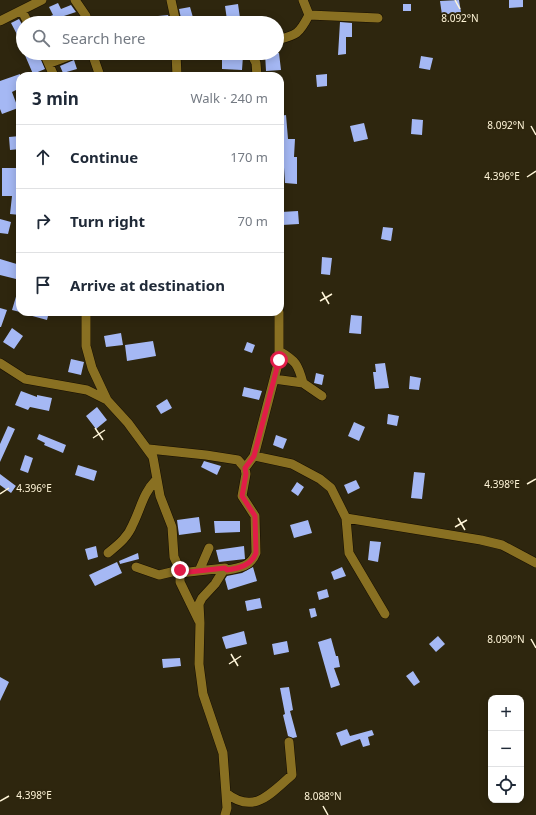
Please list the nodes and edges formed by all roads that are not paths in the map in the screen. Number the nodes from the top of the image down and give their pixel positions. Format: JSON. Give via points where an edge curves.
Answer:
{"nodes":[{"id":1,"x":42,"y":0,"type":"edge"},
{"id":2,"x":75,"y":0,"type":"edge"},
{"id":3,"x":171,"y":0,"type":"edge"},
{"id":4,"x":304,"y":0,"type":"edge"},
{"id":5,"x":22,"y":11,"type":"junction"},
{"id":6,"x":309,"y":15,"type":"junction"},
{"id":7,"x":24,"y":16,"type":"edge"},
{"id":8,"x":86,"y":16,"type":"edge"},
{"id":9,"x":174,"y":16,"type":"edge"},
{"id":10,"x":378,"y":18,"type":"dead end"},
{"id":11,"x":0,"y":21,"type":"edge"},
{"id":12,"x":284,"y":38,"type":"edge"},
{"id":13,"x":48,"y":60,"type":"edge"},
{"id":14,"x":60,"y":60,"type":"edge"},
{"id":15,"x":94,"y":60,"type":"edge"},
{"id":16,"x":176,"y":60,"type":"edge"},
{"id":17,"x":254,"y":60,"type":"edge"},
{"id":18,"x":50,"y":64,"type":"junction"},
{"id":19,"x":53,"y":72,"type":"edge"},
{"id":20,"x":99,"y":72,"type":"edge"},
{"id":21,"x":176,"y":72,"type":"edge"},
{"id":22,"x":257,"y":72,"type":"edge"},
{"id":23,"x":86,"y":316,"type":"edge"},
{"id":24,"x":279,"y":316,"type":"edge"},
{"id":25,"x":279,"y":351,"type":"junction"},
{"id":26,"x":0,"y":363,"type":"edge"},
{"id":27,"x":274,"y":379,"type":"junction"},
{"id":28,"x":98,"y":382,"type":"junction"},
{"id":29,"x":303,"y":383,"type":"junction"},
{"id":30,"x":87,"y":390,"type":"junction"},
{"id":31,"x":322,"y":396,"type":"dead end"},
{"id":32,"x":107,"y":400,"type":"junction"},
{"id":33,"x":149,"y":449,"type":"junction"},
{"id":34,"x":254,"y":456,"type":"junction"},
{"id":35,"x":245,"y":468,"type":"junction"},
{"id":36,"x":156,"y":480,"type":"junction"},
{"id":37,"x":346,"y":518,"type":"junction"},
{"id":38,"x":209,"y":548,"type":"dead end"},
{"id":39,"x":108,"y":553,"type":"dead end"},
{"id":40,"x":536,"y":562,"type":"edge"},
{"id":41,"x":136,"y":567,"type":"dead end"},
{"id":42,"x":225,"y":568,"type":"junction"},
{"id":43,"x":199,"y":571,"type":"junction"},
{"id":44,"x":180,"y":572,"type":"junction"},
{"id":45,"x":385,"y":614,"type":"dead end"},
{"id":46,"x":200,"y":623,"type":"junction"},
{"id":47,"x":289,"y":742,"type":"dead end"},
{"id":48,"x":226,"y":793,"type":"junction"},
{"id":49,"x":225,"y":815,"type":"edge"}],
"edges":[{"from":1,"to":5,"type":"street"},
{"from":2,"to":8,"type":"street"},
{"from":3,"to":9,"type":"street"},
{"from":4,"to":6,"type":"street"},
{"from":5,"to":7,"type":"street"},
{"from":5,"to":11,"type":"street"},
{"from":6,"to":10,"type":"street"},
{"from":6,"to":12,"type":"street","via":[[300,31]]},
{"from":13,"to":18,"type":"street"},
{"from":14,"to":18,"type":"street"},
{"from":15,"to":20,"type":"street"},
{"from":16,"to":21,"type":"street"},
{"from":17,"to":22,"type":"street"},
{"from":18,"to":19,"type":"street"},
{"from":23,"to":28,"type":"street","via":[[86,346]]},
{"from":24,"to":25,"type":"street"},
{"from":25,"to":27,"type":"street"},
{"from":25,"to":29,"type":"street","via":[[299,366]]},
{"from":26,"to":30,"type":"street","via":[[25,379]]},
{"from":27,"to":29,"type":"street"},
{"from":27,"to":34,"type":"street"},
{"from":28,"to":30,"type":"street"},
{"from":28,"to":32,"type":"street"},
{"from":29,"to":31,"type":"street"},
{"from":30,"to":32,"type":"street"},
{"from":32,"to":33,"type":"street"},
{"from":33,"to":35,"type":"street","via":[[238,460]]},
{"from":33,"to":36,"type":"street","via":[[153,457]]},
{"from":34,"to":35,"type":"street"},
{"from":34,"to":37,"type":"street","via":[[292,464],[320,478],[331,488]]},
{"from":35,"to":42,"type":"street","via":[[242,496],[255,516],[256,553],[244,567],[227,570]]},
{"from":36,"to":39,"type":"street","via":[[149,487],[123,542]]},
{"from":36,"to":44,"type":"street","via":[[170,517],[174,556]]},
{"from":37,"to":40,"type":"street","via":[[481,540],[502,545]]},
{"from":37,"to":45,"type":"street","via":[[349,553]]},
{"from":38,"to":43,"type":"street"},
{"from":41,"to":44,"type":"street","via":[[159,575]]},
{"from":42,"to":43,"type":"street"},
{"from":42,"to":46,"type":"street","via":[[199,604]]},
{"from":43,"to":44,"type":"street"},
{"from":44,"to":46,"type":"street","via":[[180,582]]},
{"from":46,"to":48,"type":"street","via":[[199,664],[203,694],[223,753]]},
{"from":47,"to":48,"type":"street","via":[[292,775],[265,799],[246,804],[236,801]]},
{"from":48,"to":49,"type":"street"}]}
